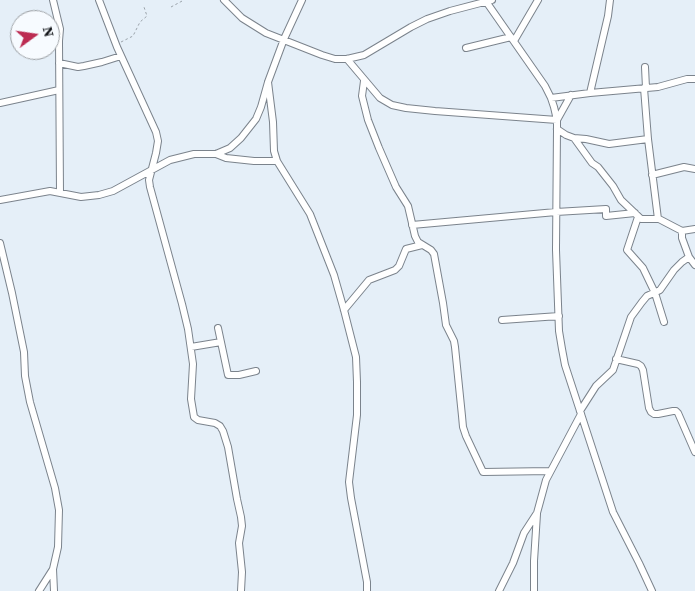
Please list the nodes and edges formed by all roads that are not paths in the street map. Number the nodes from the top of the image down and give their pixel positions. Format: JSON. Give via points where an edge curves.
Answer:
{"nodes":[{"id":1,"x":53,"y":0,"type":"edge"},
{"id":2,"x":99,"y":0,"type":"edge"},
{"id":3,"x":224,"y":0,"type":"edge"},
{"id":4,"x":302,"y":0,"type":"edge"},
{"id":5,"x":488,"y":0,"type":"edge"},
{"id":6,"x":538,"y":0,"type":"edge"},
{"id":7,"x":610,"y":0,"type":"edge"},
{"id":8,"x":512,"y":39,"type":"junction"},
{"id":9,"x":284,"y":40,"type":"junction"},
{"id":10,"x":466,"y":48,"type":"dead end"},
{"id":11,"x":121,"y":56,"type":"junction"},
{"id":12,"x":347,"y":59,"type":"junction"},
{"id":13,"x":59,"y":63,"type":"junction"},
{"id":14,"x":646,"y":67,"type":"dead end"},
{"id":15,"x":695,"y":79,"type":"edge"},
{"id":16,"x":364,"y":81,"type":"junction"},
{"id":17,"x":268,"y":82,"type":"junction"},
{"id":18,"x":645,"y":88,"type":"junction"},
{"id":19,"x":60,"y":90,"type":"junction"},
{"id":20,"x":590,"y":93,"type":"junction"},
{"id":21,"x":572,"y":95,"type":"junction"},
{"id":22,"x":551,"y":98,"type":"junction"},
{"id":23,"x":0,"y":103,"type":"edge"},
{"id":24,"x":557,"y":120,"type":"junction"},
{"id":25,"x":557,"y":129,"type":"junction"},
{"id":26,"x":574,"y":138,"type":"junction"},
{"id":27,"x":648,"y":139,"type":"junction"},
{"id":28,"x":216,"y":154,"type":"junction"},
{"id":29,"x":277,"y":161,"type":"junction"},
{"id":30,"x":695,"y":169,"type":"edge"},
{"id":31,"x":151,"y":170,"type":"junction"},
{"id":32,"x":652,"y":175,"type":"junction"},
{"id":33,"x":60,"y":193,"type":"junction"},
{"id":34,"x":0,"y":200,"type":"edge"},
{"id":35,"x":556,"y":212,"type":"junction"},
{"id":36,"x":636,"y":215,"type":"junction"},
{"id":37,"x":658,"y":219,"type":"junction"},
{"id":38,"x":412,"y":225,"type":"junction"},
{"id":39,"x":695,"y":229,"type":"edge"},
{"id":40,"x":682,"y":231,"type":"junction"},
{"id":41,"x":0,"y":243,"type":"edge"},
{"id":42,"x":422,"y":245,"type":"junction"},
{"id":43,"x":689,"y":257,"type":"junction"},
{"id":44,"x":695,"y":265,"type":"edge"},
{"id":45,"x":654,"y":293,"type":"junction"},
{"id":46,"x":344,"y":310,"type":"junction"},
{"id":47,"x":559,"y":316,"type":"junction"},
{"id":48,"x":502,"y":320,"type":"dead end"},
{"id":49,"x":664,"y":322,"type":"dead end"},
{"id":50,"x":218,"y":328,"type":"dead end"},
{"id":51,"x":221,"y":342,"type":"junction"},
{"id":52,"x":191,"y":347,"type":"junction"},
{"id":53,"x":616,"y":359,"type":"junction"},
{"id":54,"x":256,"y":371,"type":"dead end"},
{"id":55,"x":581,"y":413,"type":"junction"},
{"id":56,"x":695,"y":452,"type":"edge"},
{"id":57,"x":550,"y":471,"type":"junction"},
{"id":58,"x":537,"y":513,"type":"junction"},
{"id":59,"x":53,"y":569,"type":"junction"},
{"id":60,"x":39,"y":591,"type":"edge"},
{"id":61,"x":54,"y":591,"type":"edge"},
{"id":62,"x":241,"y":591,"type":"edge"},
{"id":63,"x":367,"y":591,"type":"edge"},
{"id":64,"x":498,"y":591,"type":"edge"},
{"id":65,"x":534,"y":591,"type":"edge"},
{"id":66,"x":652,"y":591,"type":"edge"}],
"edges":[{"from":1,"to":13,"type":"street","via":[[60,29]]},
{"from":2,"to":11,"type":"street"},
{"from":3,"to":9,"type":"street","via":[[252,25]]},
{"from":4,"to":9,"type":"street"},
{"from":5,"to":8,"type":"street"},
{"from":5,"to":12,"type":"street","via":[[427,20],[364,55]]},
{"from":6,"to":8,"type":"street"},
{"from":7,"to":20,"type":"street"},
{"from":8,"to":10,"type":"street"},
{"from":8,"to":22,"type":"street"},
{"from":9,"to":12,"type":"street","via":[[335,59]]},
{"from":9,"to":17,"type":"street"},
{"from":11,"to":13,"type":"street","via":[[78,67]]},
{"from":11,"to":31,"type":"street","via":[[156,132],[158,142]]},
{"from":12,"to":16,"type":"street"},
{"from":13,"to":19,"type":"street"},
{"from":14,"to":18,"type":"street"},
{"from":15,"to":18,"type":"street"},
{"from":16,"to":24,"type":"street","via":[[392,105],[435,112]]},
{"from":16,"to":38,"type":"street","via":[[362,96],[368,120],[388,171],[408,206]]},
{"from":17,"to":28,"type":"street","via":[[261,107],[249,129],[230,148]]},
{"from":17,"to":29,"type":"street"},
{"from":18,"to":20,"type":"street"},
{"from":18,"to":27,"type":"street"},
{"from":19,"to":23,"type":"street"},
{"from":19,"to":33,"type":"street"},
{"from":20,"to":21,"type":"street"},
{"from":21,"to":22,"type":"street"},
{"from":21,"to":24,"type":"street"},
{"from":22,"to":24,"type":"street"},
{"from":24,"to":25,"type":"street"},
{"from":25,"to":26,"type":"street"},
{"from":25,"to":35,"type":"street"},
{"from":26,"to":27,"type":"street","via":[[609,144]]},
{"from":26,"to":36,"type":"street"},
{"from":27,"to":32,"type":"street"},
{"from":28,"to":29,"type":"street","via":[[226,158]]},
{"from":28,"to":31,"type":"street","via":[[182,156]]},
{"from":29,"to":46,"type":"street","via":[[310,214]]},
{"from":30,"to":32,"type":"street","via":[[684,167]]},
{"from":31,"to":33,"type":"street","via":[[99,195],[81,197]]},
{"from":31,"to":52,"type":"street","via":[[150,187]]},
{"from":32,"to":37,"type":"street"},
{"from":33,"to":34,"type":"street","via":[[50,191]]},
{"from":35,"to":36,"type":"street","via":[[606,209],[606,216]]},
{"from":35,"to":38,"type":"street"},
{"from":35,"to":47,"type":"street"},
{"from":36,"to":37,"type":"street","via":[[641,219]]},
{"from":36,"to":45,"type":"street","via":[[627,250],[643,268]]},
{"from":37,"to":40,"type":"street"},
{"from":38,"to":42,"type":"street"},
{"from":39,"to":40,"type":"street"},
{"from":40,"to":43,"type":"street"},
{"from":41,"to":59,"type":"street","via":[[24,352],[30,402],[55,488],[58,547]]},
{"from":42,"to":46,"type":"street","via":[[406,249],[395,270],[369,280]]},
{"from":42,"to":57,"type":"street","via":[[434,254],[446,325],[456,347],[463,427],[483,472]]},
{"from":43,"to":44,"type":"street"},
{"from":43,"to":45,"type":"street"},
{"from":45,"to":49,"type":"street"},
{"from":45,"to":53,"type":"street","via":[[642,302],[631,318]]},
{"from":46,"to":63,"type":"street","via":[[356,357],[357,382],[357,415],[349,482]]},
{"from":47,"to":48,"type":"street"},
{"from":47,"to":55,"type":"street","via":[[565,365]]},
{"from":50,"to":51,"type":"street"},
{"from":51,"to":52,"type":"street"},
{"from":51,"to":54,"type":"street","via":[[228,375]]},
{"from":52,"to":62,"type":"street","via":[[194,416],[220,426],[228,447],[242,526],[239,543]]},
{"from":53,"to":55,"type":"street","via":[[613,370],[596,386]]},
{"from":53,"to":56,"type":"street","via":[[641,366],[651,412],[676,411]]},
{"from":55,"to":57,"type":"street"},
{"from":55,"to":66,"type":"street","via":[[613,512]]},
{"from":57,"to":58,"type":"street"},
{"from":58,"to":64,"type":"street","via":[[524,533]]},
{"from":58,"to":65,"type":"street"},
{"from":59,"to":60,"type":"street"},
{"from":59,"to":61,"type":"street"}]}
